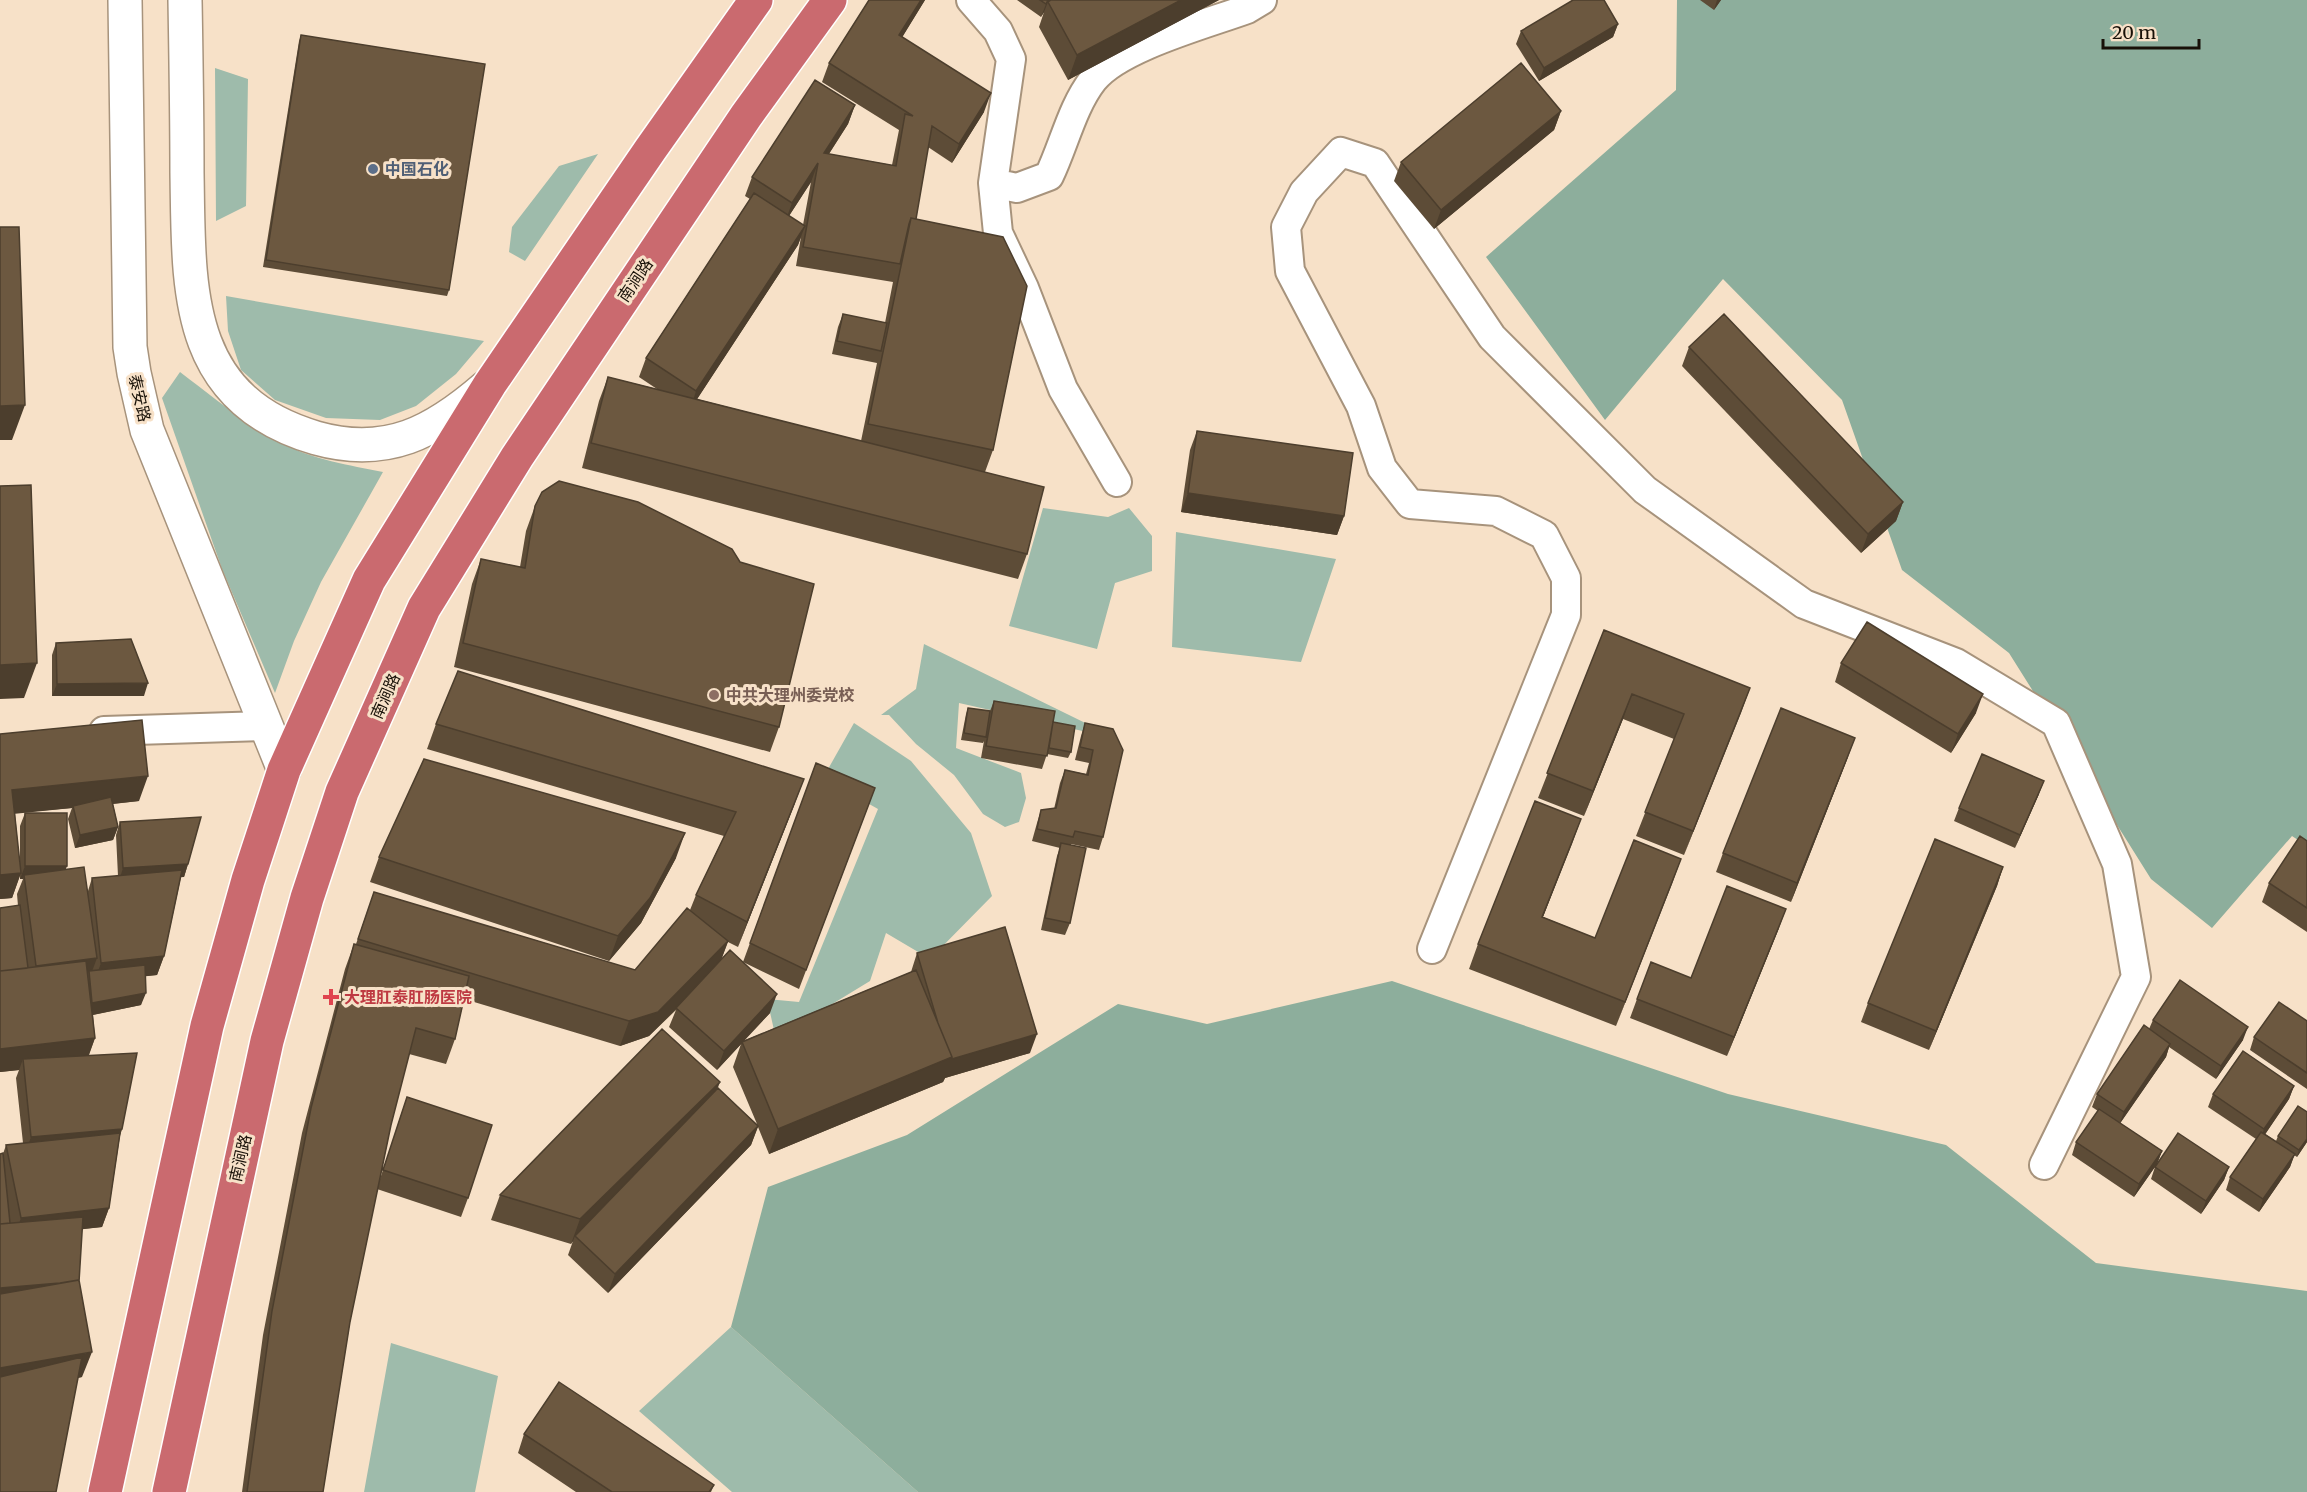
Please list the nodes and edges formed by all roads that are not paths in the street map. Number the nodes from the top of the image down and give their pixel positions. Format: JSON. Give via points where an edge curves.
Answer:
{"nodes":[{"id":1,"x":125,"y":0,"type":"edge"},
{"id":2,"x":185,"y":0,"type":"edge"},
{"id":3,"x":756,"y":0,"type":"edge"},
{"id":4,"x":830,"y":0,"type":"edge"},
{"id":5,"x":971,"y":0,"type":"edge"},
{"id":6,"x":1262,"y":0,"type":"edge"},
{"id":7,"x":993,"y":183,"type":"junction"},
{"id":8,"x":490,"y":384,"type":"junction"},
{"id":9,"x":1117,"y":482,"type":"dead end"},
{"id":10,"x":264,"y":726,"type":"junction"},
{"id":11,"x":80,"y":732,"type":"edge"},
{"id":12,"x":284,"y":770,"type":"junction"},
{"id":13,"x":1432,"y":949,"type":"dead end"},
{"id":14,"x":2044,"y":1165,"type":"dead end"},
{"id":15,"x":105,"y":1492,"type":"edge"},
{"id":16,"x":168,"y":1492,"type":"edge"}],
"edges":[{"from":1,"to":10,"type":"main road","name":"泰安路","via":[[130,347],[134,374],[147,430]]},
{"from":2,"to":8,"type":"main road","via":[[191,284],[201,336],[231,385],[263,413],[288,428],[329,441],[367,445],[423,433]]},
{"from":3,"to":8,"type":"highway"},
{"from":4,"to":16,"type":"highway","name":"南涧路","via":[[746,116],[517,457],[424,608],[342,792],[267,1041]]},
{"from":5,"to":7,"type":"street","via":[[998,31],[1011,59]]},
{"from":6,"to":7,"type":"street","via":[[1135,49],[1094,79],[1049,176],[1017,188]]},
{"from":7,"to":9,"type":"street","via":[[998,233],[1063,389]]},
{"from":8,"to":12,"type":"highway","via":[[369,580]]},
{"from":10,"to":11,"type":"street"},
{"from":10,"to":12,"type":"main road","name":"泰安路"},
{"from":12,"to":15,"type":"highway","via":[[207,1026]]},
{"from":13,"to":14,"type":"street","via":[[1566,615],[1566,578],[1544,536],[1496,511],[1410,504],[1382,468],[1361,406],[1290,271],[1286,227],[1304,192],[1341,152],[1376,163],[1492,337],[1645,490],[1804,604],[1956,663],[2056,723],[2117,864],[2136,977]]}]}
